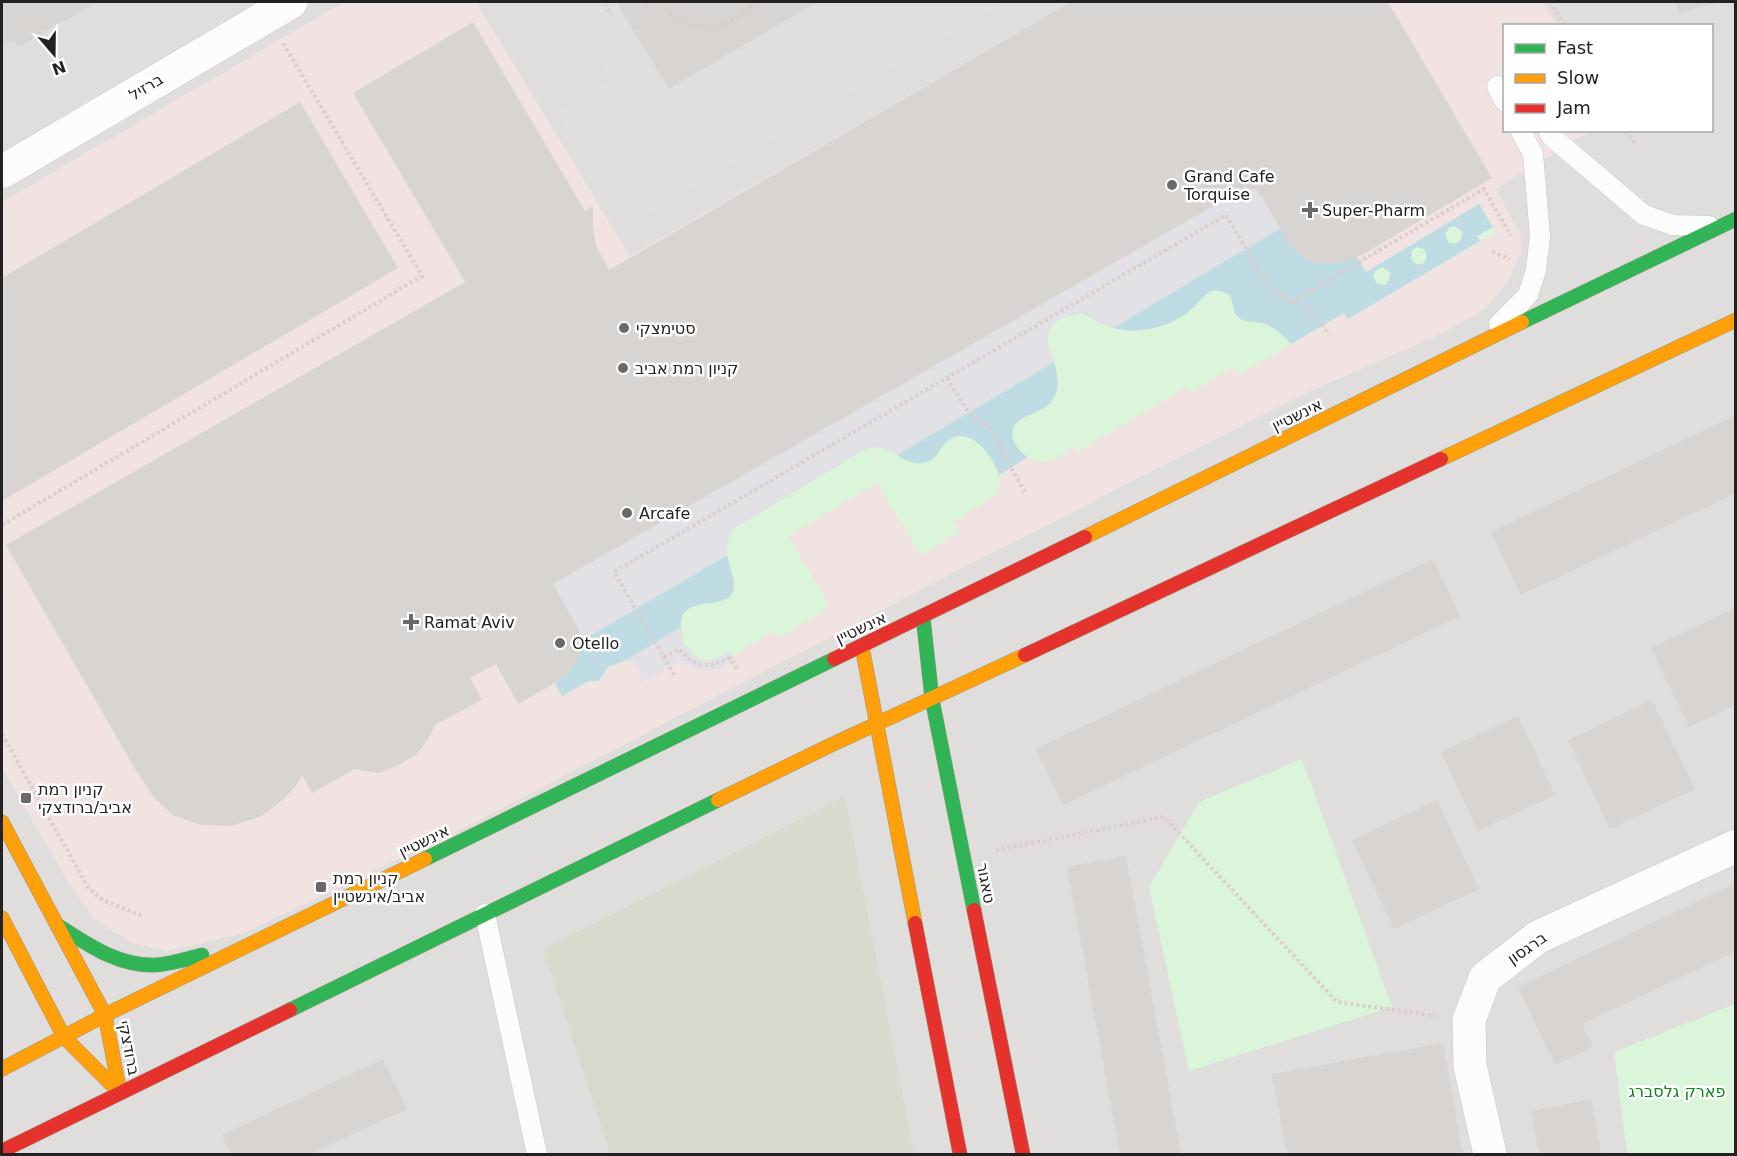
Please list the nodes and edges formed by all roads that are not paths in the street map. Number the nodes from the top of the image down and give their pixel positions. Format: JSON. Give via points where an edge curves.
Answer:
{"nodes":[{"id":1,"x":291,"y":2,"type":"edge"},
{"id":2,"x":1521,"y":132,"type":"edge"},
{"id":3,"x":1549,"y":132,"type":"edge"},
{"id":4,"x":2,"y":172,"type":"edge"},
{"id":5,"x":1728,"y":222,"type":"edge"},
{"id":6,"x":1736,"y":320,"type":"edge"},
{"id":7,"x":1479,"y":344,"type":"junction"},
{"id":8,"x":922,"y":617,"type":"junction"},
{"id":9,"x":862,"y":647,"type":"junction"},
{"id":10,"x":932,"y":699,"type":"junction"},
{"id":11,"x":878,"y":724,"type":"junction"},
{"id":12,"x":2,"y":822,"type":"edge"},
{"id":13,"x":1736,"y":846,"type":"edge"},
{"id":14,"x":485,"y":914,"type":"junction"},
{"id":15,"x":2,"y":918,"type":"edge"},
{"id":16,"x":56,"y":924,"type":"junction"},
{"id":17,"x":251,"y":944,"type":"junction"},
{"id":18,"x":105,"y":1016,"type":"junction"},
{"id":19,"x":64,"y":1037,"type":"junction"},
{"id":20,"x":2,"y":1069,"type":"edge"},
{"id":21,"x":120,"y":1093,"type":"junction"},
{"id":22,"x":2,"y":1151,"type":"edge"},
{"id":23,"x":537,"y":1155,"type":"edge"},
{"id":24,"x":960,"y":1155,"type":"edge"},
{"id":25,"x":1023,"y":1155,"type":"edge"},
{"id":26,"x":1490,"y":1155,"type":"edge"}],
"edges":[{"from":1,"to":4,"type":"street","name":"ברזיל"},
{"from":2,"to":7,"type":"lane","via":[[1533,154],[1540,236],[1536,270],[1528,295]]},
{"from":3,"to":5,"type":"lane","via":[[1644,215],[1673,225]]},
{"from":5,"to":7,"type":"street","name":"אינשטיין"},
{"from":6,"to":10,"type":"street"},
{"from":7,"to":8,"type":"street","name":"אינשטיין"},
{"from":8,"to":9,"type":"street","name":"אינשטיין"},
{"from":8,"to":10,"type":"street","name":"טאגור"},
{"from":9,"to":11,"type":"street"},
{"from":9,"to":17,"type":"street","name":"אינשטיין"},
{"from":10,"to":11,"type":"street"},
{"from":10,"to":25,"type":"street","name":"טאגור"},
{"from":11,"to":14,"type":"street"},
{"from":11,"to":24,"type":"street"},
{"from":12,"to":16,"type":"street","name":"ברודצקי"},
{"from":13,"to":26,"type":"street","name":"ברגסון","via":[[1538,937],[1485,978],[1469,1020],[1470,1066]]},
{"from":14,"to":21,"type":"street"},
{"from":14,"to":23,"type":"lane"},
{"from":15,"to":19,"type":"street","name":"ברודצקי"},
{"from":16,"to":17,"type":"street","via":[[110,956],[151,965]]},
{"from":16,"to":18,"type":"street","name":"ברודצקי"},
{"from":17,"to":18,"type":"street","name":"אינשטיין"},
{"from":18,"to":19,"type":"street","name":"אינשטיין"},
{"from":18,"to":21,"type":"street","name":"ברודצקי"},
{"from":19,"to":20,"type":"street","name":"אינשטיין"},
{"from":19,"to":21,"type":"street","name":"ברודצקי"},
{"from":21,"to":22,"type":"street"}]}
